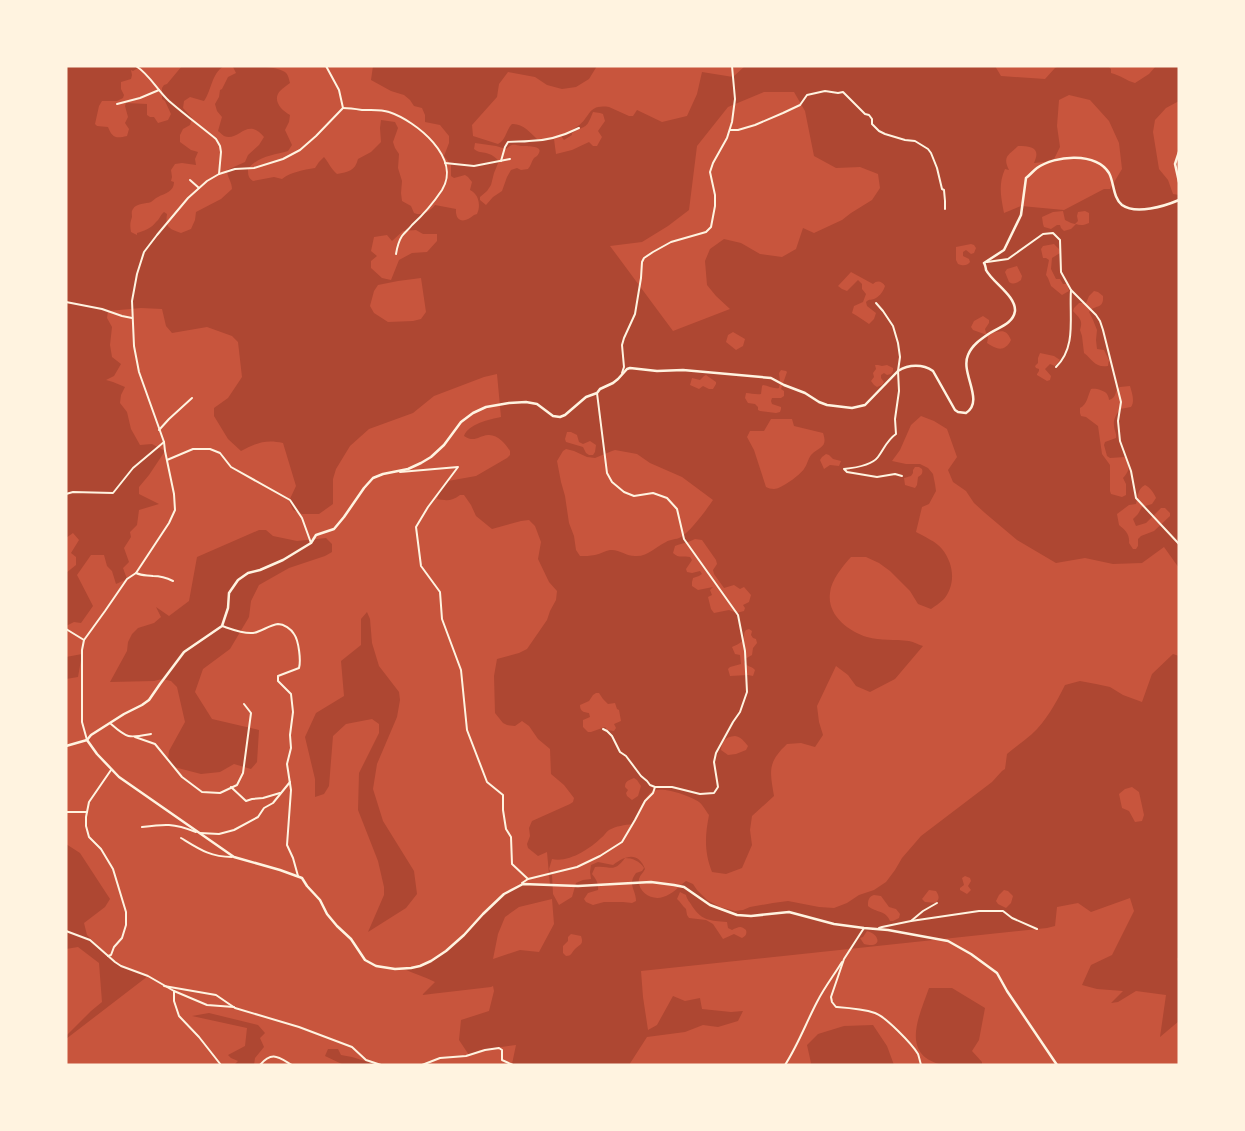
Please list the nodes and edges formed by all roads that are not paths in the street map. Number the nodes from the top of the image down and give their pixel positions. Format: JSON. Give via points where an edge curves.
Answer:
{"nodes":[{"id":1,"x":136,"y":66,"type":"edge"},
{"id":2,"x":326,"y":66,"type":"edge"},
{"id":3,"x":732,"y":66,"type":"edge"},
{"id":4,"x":159,"y":90,"type":"junction"},
{"id":5,"x":117,"y":104,"type":"dead end"},
{"id":6,"x":343,"y":108,"type":"junction"},
{"id":7,"x":579,"y":128,"type":"dead end"},
{"id":8,"x":730,"y":130,"type":"junction"},
{"id":9,"x":1179,"y":152,"type":"edge"},
{"id":10,"x":510,"y":159,"type":"dead end"},
{"id":11,"x":500,"y":161,"type":"junction"},
{"id":12,"x":445,"y":163,"type":"junction"},
{"id":13,"x":219,"y":174,"type":"junction"},
{"id":14,"x":190,"y":180,"type":"dead end"},
{"id":15,"x":1179,"y":182,"type":"edge"},
{"id":16,"x":199,"y":188,"type":"junction"},
{"id":17,"x":1179,"y":200,"type":"edge"},
{"id":18,"x":945,"y":209,"type":"dead end"},
{"id":19,"x":396,"y":254,"type":"dead end"},
{"id":20,"x":984,"y":263,"type":"junction"},
{"id":21,"x":1071,"y":290,"type":"junction"},
{"id":22,"x":66,"y":302,"type":"edge"},
{"id":23,"x":876,"y":303,"type":"dead end"},
{"id":24,"x":132,"y":318,"type":"junction"},
{"id":25,"x":1056,"y":367,"type":"dead end"},
{"id":26,"x":898,"y":371,"type":"junction"},
{"id":27,"x":618,"y":379,"type":"junction"},
{"id":28,"x":596,"y":393,"type":"junction"},
{"id":29,"x":192,"y":398,"type":"dead end"},
{"id":30,"x":159,"y":430,"type":"junction"},
{"id":31,"x":164,"y":442,"type":"junction"},
{"id":32,"x":167,"y":460,"type":"junction"},
{"id":33,"x":395,"y":472,"type":"junction"},
{"id":34,"x":902,"y":476,"type":"dead end"},
{"id":35,"x":66,"y":494,"type":"edge"},
{"id":36,"x":311,"y":543,"type":"junction"},
{"id":37,"x":1179,"y":544,"type":"edge"},
{"id":38,"x":136,"y":573,"type":"junction"},
{"id":39,"x":173,"y":581,"type":"dead end"},
{"id":40,"x":222,"y":626,"type":"junction"},
{"id":41,"x":66,"y":629,"type":"edge"},
{"id":42,"x":84,"y":640,"type":"junction"},
{"id":43,"x":244,"y":704,"type":"dead end"},
{"id":44,"x":111,"y":724,"type":"junction"},
{"id":45,"x":604,"y":729,"type":"dead end"},
{"id":46,"x":151,"y":734,"type":"dead end"},
{"id":47,"x":135,"y":737,"type":"junction"},
{"id":48,"x":88,"y":740,"type":"junction"},
{"id":49,"x":66,"y":746,"type":"edge"},
{"id":50,"x":111,"y":770,"type":"junction"},
{"id":51,"x":290,"y":782,"type":"junction"},
{"id":52,"x":232,"y":787,"type":"junction"},
{"id":53,"x":655,"y":787,"type":"junction"},
{"id":54,"x":281,"y":793,"type":"junction"},
{"id":55,"x":66,"y":812,"type":"edge"},
{"id":56,"x":87,"y":812,"type":"junction"},
{"id":57,"x":142,"y":827,"type":"dead end"},
{"id":58,"x":200,"y":834,"type":"junction"},
{"id":59,"x":181,"y":838,"type":"dead end"},
{"id":60,"x":234,"y":856,"type":"junction"},
{"id":61,"x":298,"y":876,"type":"junction"},
{"id":62,"x":528,"y":879,"type":"junction"},
{"id":63,"x":518,"y":886,"type":"junction"},
{"id":64,"x":937,"y":903,"type":"dead end"},
{"id":65,"x":911,"y":922,"type":"junction"},
{"id":66,"x":864,"y":928,"type":"junction"},
{"id":67,"x":877,"y":929,"type":"junction"},
{"id":68,"x":1036,"y":929,"type":"dead end"},
{"id":69,"x":66,"y":931,"type":"edge"},
{"id":70,"x":108,"y":956,"type":"junction"},
{"id":71,"x":844,"y":959,"type":"junction"},
{"id":72,"x":164,"y":986,"type":"junction"},
{"id":73,"x":174,"y":991,"type":"junction"},
{"id":74,"x":235,"y":1008,"type":"junction"},
{"id":75,"x":221,"y":1065,"type":"edge"},
{"id":76,"x":260,"y":1065,"type":"edge"},
{"id":77,"x":292,"y":1065,"type":"edge"},
{"id":78,"x":381,"y":1065,"type":"edge"},
{"id":79,"x":422,"y":1065,"type":"edge"},
{"id":80,"x":513,"y":1065,"type":"edge"},
{"id":81,"x":785,"y":1065,"type":"edge"},
{"id":82,"x":922,"y":1065,"type":"edge"},
{"id":83,"x":1057,"y":1065,"type":"edge"}],
"edges":[{"from":1,"to":4,"type":"street"},
{"from":2,"to":6,"type":"street","via":[[339,90]]},
{"from":3,"to":8,"type":"street","via":[[735,99]]},
{"from":4,"to":5,"type":"street"},
{"from":4,"to":13,"type":"street","via":[[216,139],[220,146]]},
{"from":6,"to":12,"type":"street","via":[[388,111],[400,117],[429,138]]},
{"from":6,"to":13,"type":"street","via":[[300,150],[284,159]]},
{"from":7,"to":11,"type":"street","via":[[554,138],[508,142]]},
{"from":8,"to":18,"type":"street","via":[[755,125],[783,113],[800,105],[807,95],[825,91],[844,92],[869,115],[879,131],[915,141],[928,150],[944,190]]},
{"from":8,"to":27,"type":"street","via":[[710,168],[715,195],[711,228],[671,242],[642,262],[635,314],[622,345],[624,367]]},
{"from":9,"to":15,"type":"street","via":[[1175,164]]},
{"from":10,"to":11,"type":"street"},
{"from":11,"to":12,"type":"street","via":[[474,166]]},
{"from":12,"to":19,"type":"street","via":[[447,179],[442,190],[402,236]]},
{"from":13,"to":16,"type":"street"},
{"from":14,"to":16,"type":"street"},
{"from":16,"to":24,"type":"street","via":[[144,252],[132,301]]},
{"from":17,"to":20,"type":"street","via":[[1160,207],[1129,208],[1118,200],[1110,175],[1096,162],[1084,158],[1052,161],[1038,167],[1026,178],[1021,215],[1013,232],[1004,250]]},
{"from":20,"to":21,"type":"street","via":[[1008,259],[1043,234],[1054,233],[1060,240],[1061,272]]},
{"from":20,"to":26,"type":"street","via":[[1012,300],[1015,310],[1003,327],[974,345],[967,358],[972,408],[966,413],[955,410],[930,369],[914,366]]},
{"from":21,"to":25,"type":"street","via":[[1069,342],[1066,354]]},
{"from":21,"to":37,"type":"street","via":[[1096,315],[1103,330],[1121,402],[1118,421],[1120,441],[1136,498]]},
{"from":22,"to":24,"type":"street"},
{"from":23,"to":26,"type":"street","via":[[893,326],[900,357]]},
{"from":24,"to":30,"type":"street","via":[[139,372]]},
{"from":26,"to":27,"type":"street","via":[[865,406],[852,408],[827,405],[771,378],[630,368]]},
{"from":26,"to":34,"type":"street","via":[[896,434],[875,460],[844,470],[877,477]]},
{"from":27,"to":28,"type":"street"},
{"from":28,"to":33,"type":"street","via":[[560,417],[553,416],[537,404],[526,402],[486,407],[461,422],[431,457]]},
{"from":28,"to":53,"type":"street","via":[[612,482],[634,496],[653,493],[667,498],[677,508],[684,540],[738,615],[745,651],[747,692],[740,712],[716,753],[714,762],[718,787],[714,793],[700,794],[672,787]]},
{"from":29,"to":30,"type":"street"},
{"from":30,"to":31,"type":"street"},
{"from":31,"to":32,"type":"street"},
{"from":31,"to":35,"type":"street","via":[[133,468],[112,493]]},
{"from":32,"to":36,"type":"street","via":[[193,449],[210,449],[220,454],[231,467],[290,500],[302,518]]},
{"from":32,"to":38,"type":"street","via":[[175,510]]},
{"from":33,"to":36,"type":"street","via":[[373,478],[334,529],[316,535]]},
{"from":33,"to":62,"type":"street","via":[[458,467],[416,527],[421,566],[440,592],[442,619],[461,670],[467,730],[487,782],[503,795],[506,829],[512,837],[512,864]]},
{"from":36,"to":40,"type":"street","via":[[283,560],[238,580],[229,592]]},
{"from":38,"to":39,"type":"street"},
{"from":38,"to":42,"type":"street","via":[[127,578]]},
{"from":40,"to":44,"type":"street","via":[[184,652],[149,700]]},
{"from":40,"to":51,"type":"street","via":[[254,633],[280,624],[294,633],[299,668],[278,676],[278,681],[291,694],[291,748],[287,764]]},
{"from":41,"to":42,"type":"street"},
{"from":42,"to":48,"type":"street","via":[[82,722]]},
{"from":43,"to":52,"type":"street","via":[[251,713],[243,773],[237,785]]},
{"from":44,"to":47,"type":"street","via":[[127,736]]},
{"from":44,"to":48,"type":"street"},
{"from":45,"to":53,"type":"street","via":[[641,776]]},
{"from":46,"to":47,"type":"street"},
{"from":47,"to":52,"type":"street","via":[[154,744],[182,777],[202,792],[220,793]]},
{"from":48,"to":49,"type":"street"},
{"from":48,"to":50,"type":"street"},
{"from":50,"to":56,"type":"street","via":[[89,802]]},
{"from":50,"to":58,"type":"street"},
{"from":51,"to":54,"type":"street"},
{"from":51,"to":61,"type":"street","via":[[288,845]]},
{"from":52,"to":54,"type":"street","via":[[246,801]]},
{"from":53,"to":62,"type":"street","via":[[622,842],[577,867]]},
{"from":54,"to":58,"type":"street","via":[[258,817],[234,830]]},
{"from":55,"to":56,"type":"street"},
{"from":56,"to":70,"type":"street","via":[[89,837],[101,849],[113,870],[126,912],[122,938]]},
{"from":57,"to":58,"type":"street","via":[[170,824]]},
{"from":58,"to":60,"type":"street"},
{"from":59,"to":60,"type":"street","via":[[205,852],[220,857]]},
{"from":60,"to":61,"type":"street"},
{"from":61,"to":63,"type":"street","via":[[365,960],[376,966],[395,969],[420,966],[446,951],[504,894]]},
{"from":62,"to":63,"type":"street"},
{"from":63,"to":66,"type":"street","via":[[651,882],[684,887],[710,905],[737,915],[789,912]]},
{"from":64,"to":65,"type":"street"},
{"from":65,"to":67,"type":"street"},
{"from":65,"to":68,"type":"street","via":[[979,911],[1003,911]]},
{"from":66,"to":67,"type":"street"},
{"from":66,"to":71,"type":"street"},
{"from":67,"to":83,"type":"street","via":[[948,940],[997,973]]},
{"from":69,"to":70,"type":"street","via":[[90,940]]},
{"from":70,"to":72,"type":"street","via":[[121,966]]},
{"from":71,"to":81,"type":"street","via":[[817,1002]]},
{"from":71,"to":82,"type":"street","via":[[832,1002],[836,1007],[883,1017],[918,1054]]},
{"from":72,"to":73,"type":"street"},
{"from":72,"to":74,"type":"street","via":[[216,995]]},
{"from":73,"to":74,"type":"street","via":[[207,1005]]},
{"from":73,"to":75,"type":"street","via":[[179,1016]]},
{"from":74,"to":78,"type":"street","via":[[352,1047],[366,1060]]},
{"from":76,"to":77,"type":"street","via":[[273,1056]]},
{"from":79,"to":80,"type":"street","via":[[440,1058],[499,1048],[502,1060]]}]}
